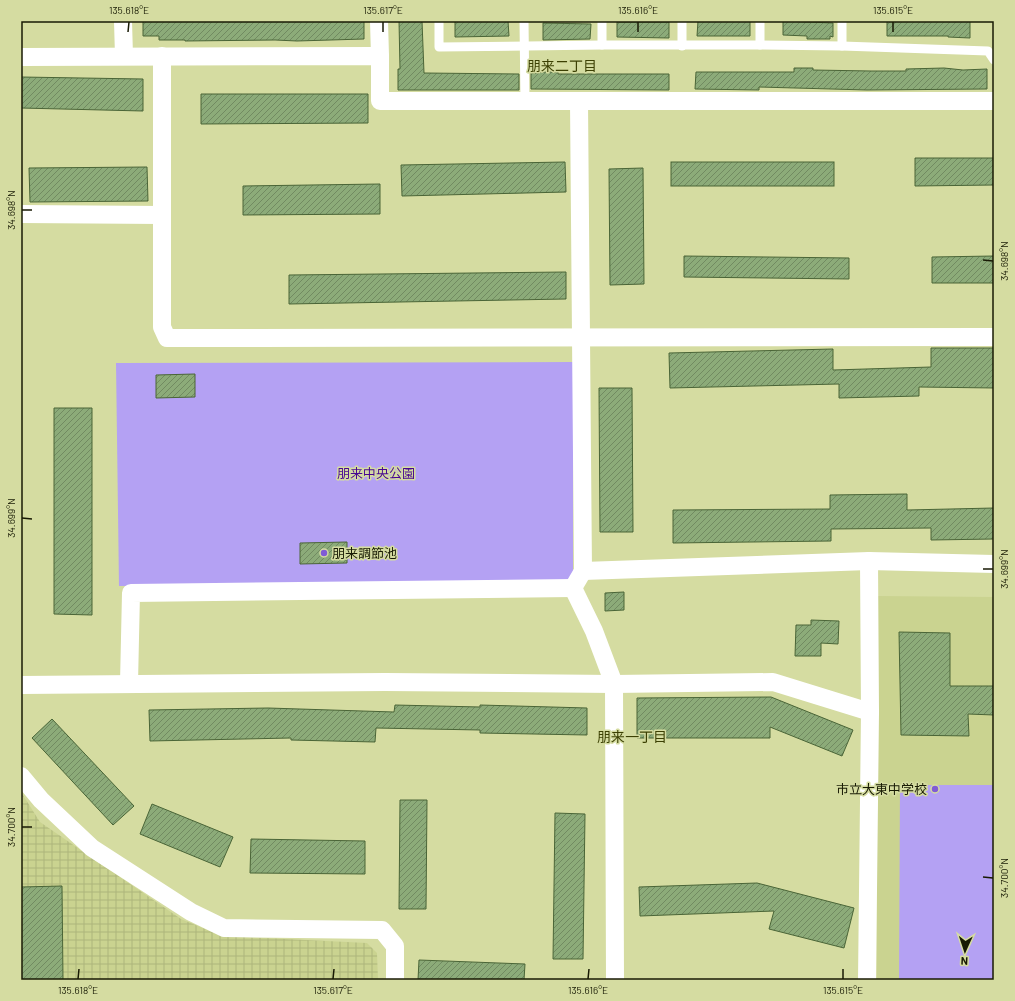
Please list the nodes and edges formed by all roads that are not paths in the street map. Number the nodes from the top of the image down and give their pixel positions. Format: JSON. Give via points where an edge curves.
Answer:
{"nodes":[{"id":1,"x":123,"y":21,"type":"edge"},
{"id":2,"x":380,"y":21,"type":"edge"},
{"id":3,"x":439,"y":21,"type":"edge"},
{"id":4,"x":524,"y":21,"type":"edge"},
{"id":5,"x":602,"y":21,"type":"edge"},
{"id":6,"x":682,"y":21,"type":"edge"},
{"id":7,"x":760,"y":21,"type":"edge"},
{"id":8,"x":842,"y":21,"type":"edge"},
{"id":9,"x":602,"y":45,"type":"junction"},
{"id":10,"x":760,"y":45,"type":"junction"},
{"id":11,"x":523,"y":46,"type":"junction"},
{"id":12,"x":682,"y":46,"type":"junction"},
{"id":13,"x":842,"y":46,"type":"junction"},
{"id":14,"x":124,"y":56,"type":"junction"},
{"id":15,"x":162,"y":56,"type":"junction"},
{"id":16,"x":380,"y":56,"type":"junction"},
{"id":17,"x":21,"y":57,"type":"edge"},
{"id":18,"x":994,"y":60,"type":"edge"},
{"id":19,"x":994,"y":101,"type":"edge"},
{"id":20,"x":524,"y":102,"type":"junction"},
{"id":21,"x":578,"y":102,"type":"junction"},
{"id":22,"x":21,"y":214,"type":"edge"},
{"id":23,"x":162,"y":215,"type":"junction"},
{"id":24,"x":582,"y":337,"type":"junction"},
{"id":25,"x":994,"y":337,"type":"edge"},
{"id":26,"x":869,"y":561,"type":"junction"},
{"id":27,"x":994,"y":564,"type":"edge"},
{"id":28,"x":583,"y":571,"type":"junction"},
{"id":29,"x":573,"y":588,"type":"junction"},
{"id":30,"x":129,"y":683,"type":"junction"},
{"id":31,"x":614,"y":684,"type":"junction"},
{"id":32,"x":21,"y":685,"type":"edge"},
{"id":33,"x":870,"y":712,"type":"junction"},
{"id":34,"x":21,"y":776,"type":"edge"},
{"id":35,"x":395,"y":980,"type":"edge"},
{"id":36,"x":615,"y":980,"type":"edge"},
{"id":37,"x":867,"y":980,"type":"edge"}],
"edges":[{"from":1,"to":14,"type":"street"},
{"from":2,"to":16,"type":"street"},
{"from":3,"to":11,"type":"lane","via":[[439,47]]},
{"from":4,"to":11,"type":"lane"},
{"from":5,"to":9,"type":"lane"},
{"from":6,"to":12,"type":"lane"},
{"from":7,"to":10,"type":"lane"},
{"from":8,"to":13,"type":"lane"},
{"from":9,"to":11,"type":"lane"},
{"from":9,"to":12,"type":"lane"},
{"from":10,"to":12,"type":"lane"},
{"from":10,"to":13,"type":"lane"},
{"from":11,"to":20,"type":"lane"},
{"from":13,"to":18,"type":"lane","via":[[988,51]]},
{"from":14,"to":15,"type":"street"},
{"from":14,"to":17,"type":"street"},
{"from":15,"to":16,"type":"street"},
{"from":15,"to":23,"type":"street"},
{"from":16,"to":20,"type":"street","via":[[380,101]]},
{"from":19,"to":21,"type":"street"},
{"from":20,"to":21,"type":"street"},
{"from":21,"to":24,"type":"street"},
{"from":22,"to":23,"type":"street"},
{"from":23,"to":24,"type":"street","via":[[162,327],[166,338]]},
{"from":24,"to":25,"type":"street"},
{"from":24,"to":28,"type":"street"},
{"from":26,"to":27,"type":"street"},
{"from":26,"to":28,"type":"street"},
{"from":26,"to":33,"type":"street"},
{"from":28,"to":29,"type":"street"},
{"from":29,"to":30,"type":"street","via":[[131,594]]},
{"from":29,"to":31,"type":"street","via":[[594,631]]},
{"from":30,"to":31,"type":"street"},
{"from":30,"to":32,"type":"street"},
{"from":31,"to":33,"type":"street","via":[[773,682]]},
{"from":31,"to":36,"type":"street"},
{"from":33,"to":37,"type":"street"},
{"from":34,"to":35,"type":"street","via":[[41,800],[92,848],[191,912],[224,928],[382,930],[395,946]]}]}
